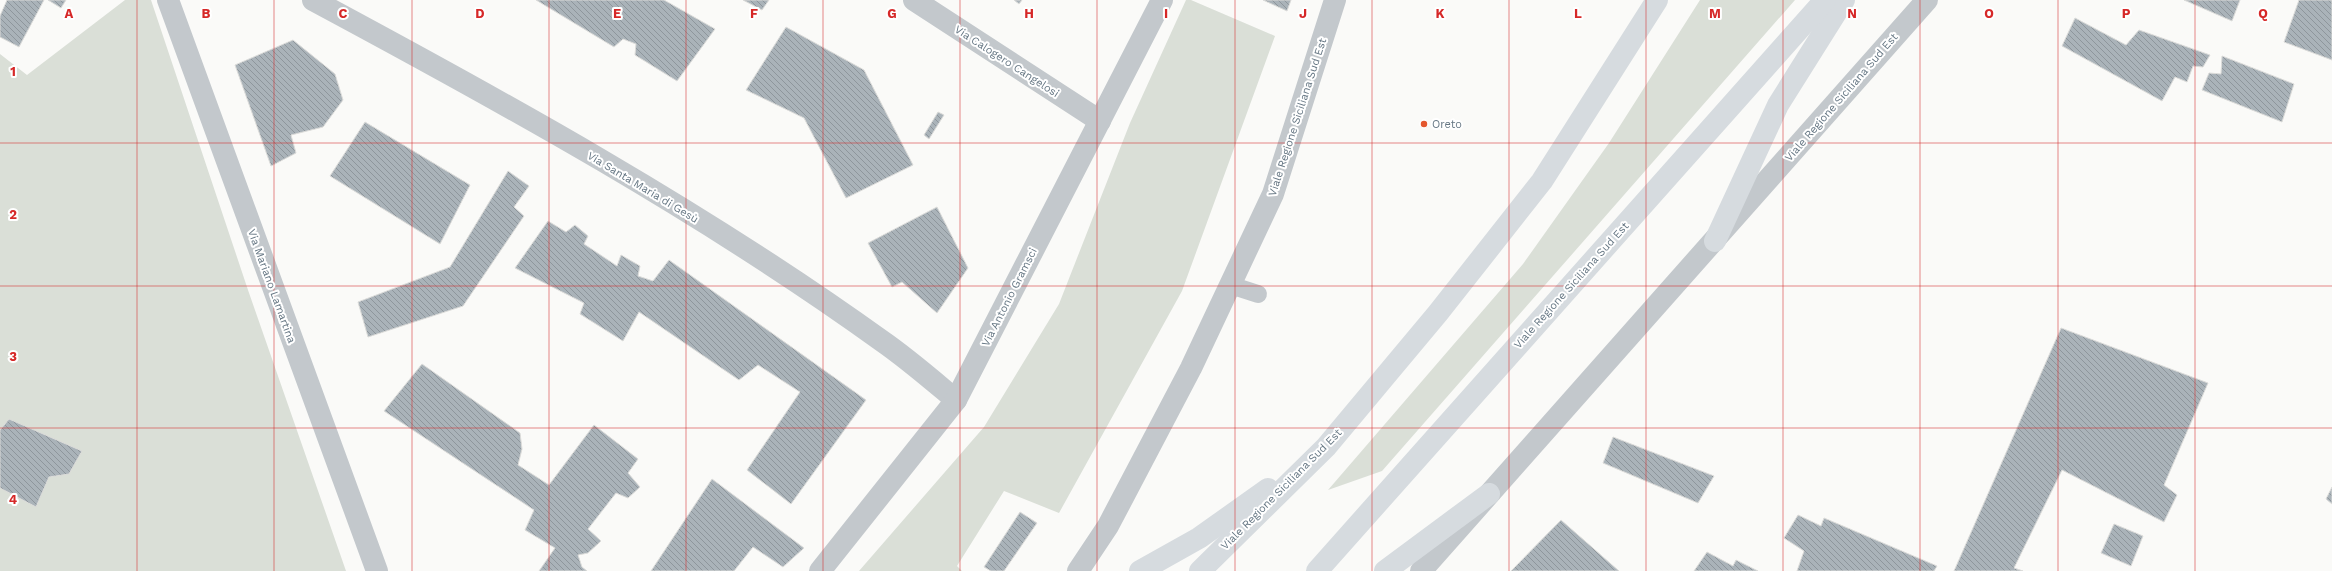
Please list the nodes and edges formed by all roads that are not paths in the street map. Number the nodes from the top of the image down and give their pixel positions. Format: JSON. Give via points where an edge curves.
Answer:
{"nodes":[{"id":1,"x":168,"y":0,"type":"edge"},
{"id":2,"x":313,"y":0,"type":"edge"},
{"id":3,"x":914,"y":0,"type":"edge"},
{"id":4,"x":1162,"y":0,"type":"edge"},
{"id":5,"x":1334,"y":0,"type":"edge"},
{"id":6,"x":1657,"y":0,"type":"edge"},
{"id":7,"x":1825,"y":0,"type":"edge"},
{"id":8,"x":1844,"y":0,"type":"edge"},
{"id":9,"x":1927,"y":0,"type":"edge"},
{"id":10,"x":1100,"y":121,"type":"junction"},
{"id":11,"x":1715,"y":241,"type":"junction"},
{"id":12,"x":1230,"y":285,"type":"junction"},
{"id":13,"x":1258,"y":294,"type":"dead end"},
{"id":14,"x":956,"y":400,"type":"junction"},
{"id":15,"x":1326,"y":447,"type":"junction"},
{"id":16,"x":1489,"y":494,"type":"junction"},
{"id":17,"x":377,"y":571,"type":"edge"},
{"id":18,"x":820,"y":571,"type":"edge"},
{"id":19,"x":1078,"y":571,"type":"edge"},
{"id":20,"x":1140,"y":571,"type":"edge"},
{"id":21,"x":1200,"y":571,"type":"edge"},
{"id":22,"x":1317,"y":571,"type":"edge"},
{"id":23,"x":1385,"y":571,"type":"edge"},
{"id":24,"x":1421,"y":571,"type":"edge"}],
"edges":[{"from":1,"to":17,"type":"street","name":"Via Mariano Lamartina"},
{"from":2,"to":14,"type":"street","name":"Via Santa Maria di Gesù","via":[[588,153],[749,250],[883,341]]},
{"from":3,"to":10,"type":"street","name":"Via Calogero Cangelosi"},
{"from":4,"to":10,"type":"street","name":"Via Antonio Gramsci"},
{"from":5,"to":12,"type":"street","name":"Viale Regione Siciliana Sud Est","via":[[1273,194]]},
{"from":6,"to":15,"type":"main road","name":"Viale Regione Siciliana Sud Est","via":[[1542,182],[1438,313]]},
{"from":7,"to":22,"type":"main road","name":"Viale Regione Siciliana Sud Est"},
{"from":8,"to":11,"type":"main road","via":[[1778,105]]},
{"from":9,"to":11,"type":"street","name":"Viale Regione Siciliana Sud Est"},
{"from":10,"to":14,"type":"street","name":"Via Antonio Gramsci"},
{"from":11,"to":16,"type":"street","name":"Viale Regione Siciliana Sud Est"},
{"from":12,"to":13,"type":"lane"},
{"from":12,"to":19,"type":"street","name":"Viale Regione Siciliana Sud Est","via":[[1191,368],[1108,526]]},
{"from":14,"to":18,"type":"street","name":"Via Antonio Gramsci"},
{"from":15,"to":20,"type":"main road","via":[[1199,538]]},
{"from":15,"to":21,"type":"main road","name":"Viale Regione Siciliana Sud Est"},
{"from":16,"to":23,"type":"main road"},
{"from":16,"to":24,"type":"street","name":"Viale Regione Siciliana Sud Est"}]}
